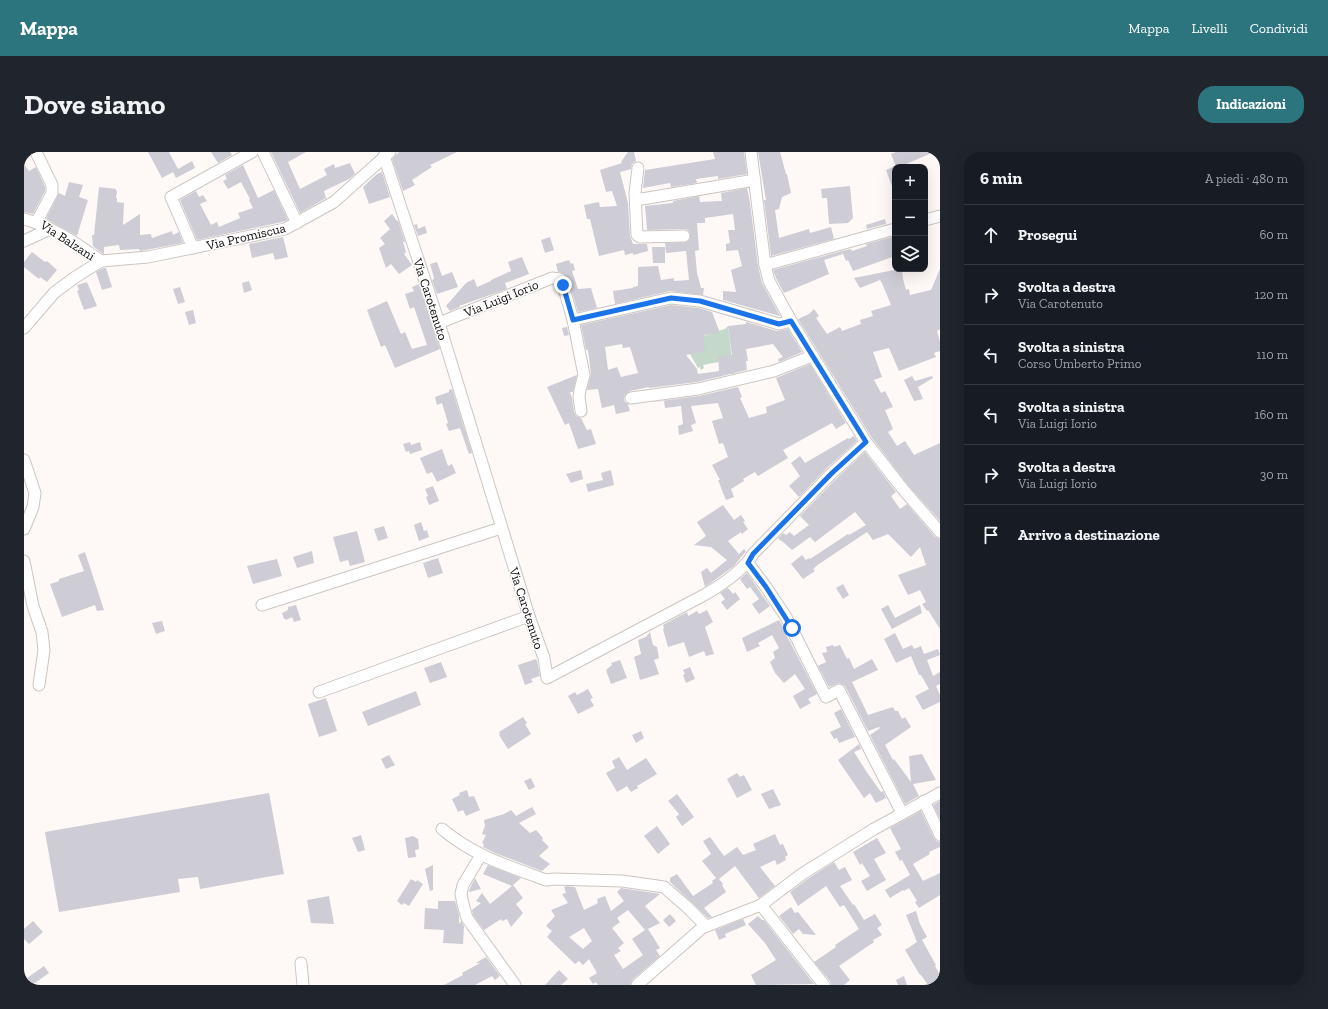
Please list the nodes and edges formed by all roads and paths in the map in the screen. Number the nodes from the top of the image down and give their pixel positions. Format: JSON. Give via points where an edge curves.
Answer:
{"nodes":[{"id":1,"x":36,"y":152,"type":"edge"},
{"id":2,"x":252,"y":152,"type":"edge"},
{"id":3,"x":263,"y":152,"type":"edge"},
{"id":4,"x":751,"y":152,"type":"edge"},
{"id":5,"x":383,"y":155,"type":"edge"},
{"id":6,"x":638,"y":168,"type":"dead end"},
{"id":7,"x":754,"y":180,"type":"junction"},
{"id":8,"x":636,"y":200,"type":"junction"},
{"id":9,"x":940,"y":216,"type":"edge"},
{"id":10,"x":24,"y":219,"type":"edge"},
{"id":11,"x":928,"y":219,"type":"edge"},
{"id":12,"x":36,"y":223,"type":"junction"},
{"id":13,"x":297,"y":223,"type":"junction"},
{"id":14,"x":50,"y":229,"type":"junction"},
{"id":15,"x":892,"y":230,"type":"edge"},
{"id":16,"x":684,"y":236,"type":"dead end"},
{"id":17,"x":24,"y":241,"type":"edge"},
{"id":18,"x":194,"y":248,"type":"junction"},
{"id":19,"x":101,"y":261,"type":"junction"},
{"id":20,"x":764,"y":266,"type":"junction"},
{"id":21,"x":573,"y":320,"type":"junction"},
{"id":22,"x":791,"y":321,"type":"junction"},
{"id":23,"x":439,"y":323,"type":"junction"},
{"id":24,"x":24,"y":328,"type":"edge"},
{"id":25,"x":812,"y":356,"type":"junction"},
{"id":26,"x":631,"y":398,"type":"dead end"},
{"id":27,"x":581,"y":411,"type":"dead end"},
{"id":28,"x":866,"y":442,"type":"junction"},
{"id":29,"x":24,"y":460,"type":"edge"},
{"id":30,"x":501,"y":528,"type":"junction"},
{"id":31,"x":24,"y":529,"type":"edge"},
{"id":32,"x":940,"y":532,"type":"edge"},
{"id":33,"x":24,"y":561,"type":"edge"},
{"id":34,"x":748,"y":563,"type":"junction"},
{"id":35,"x":27,"y":592,"type":"edge"},
{"id":36,"x":262,"y":605,"type":"dead end"},
{"id":37,"x":529,"y":616,"type":"junction"},
{"id":38,"x":39,"y":685,"type":"dead end"},
{"id":39,"x":319,"y":692,"type":"dead end"},
{"id":40,"x":940,"y":793,"type":"edge"},
{"id":41,"x":924,"y":802,"type":"junction"},
{"id":42,"x":902,"y":813,"type":"junction"},
{"id":43,"x":442,"y":829,"type":"dead end"},
{"id":44,"x":940,"y":835,"type":"edge"},
{"id":45,"x":481,"y":855,"type":"junction"},
{"id":46,"x":761,"y":905,"type":"junction"},
{"id":47,"x":706,"y":926,"type":"junction"},
{"id":48,"x":301,"y":963,"type":"dead end"},
{"id":49,"x":510,"y":984,"type":"edge"},
{"id":50,"x":303,"y":985,"type":"edge"},
{"id":51,"x":637,"y":985,"type":"edge"},
{"id":52,"x":824,"y":985,"type":"edge"}],
"edges":[{"from":1,"to":12,"type":"street","name":"Via Balzani","via":[[52,185],[52,193]]},
{"from":2,"to":18,"type":"street","via":[[171,197]]},
{"from":3,"to":13,"type":"street"},
{"from":4,"to":7,"type":"street"},
{"from":5,"to":13,"type":"street","name":"Via Promiscua","via":[[334,202]]},
{"from":5,"to":23,"type":"street","name":"Via Carotenuto"},
{"from":6,"to":8,"type":"street"},
{"from":7,"to":8,"type":"street"},
{"from":7,"to":20,"type":"street"},
{"from":8,"to":16,"type":"street","via":[[637,235]]},
{"from":9,"to":11,"type":"street"},
{"from":10,"to":12,"type":"street"},
{"from":12,"to":14,"type":"street","name":"Via Balzani"},
{"from":13,"to":18,"type":"street","name":"Via Promiscua","via":[[285,229]]},
{"from":14,"to":17,"type":"street"},
{"from":14,"to":19,"type":"street","name":"Via Balzani","via":[[71,239]]},
{"from":15,"to":20,"type":"street"},
{"from":18,"to":19,"type":"street","name":"Via Promiscua","via":[[148,257]]},
{"from":19,"to":24,"type":"street","via":[[54,293]]},
{"from":20,"to":22,"type":"street","via":[[769,281]]},
{"from":21,"to":22,"type":"street","via":[[671,298],[700,301],[779,324]]},
{"from":21,"to":23,"type":"street","name":"Via Luigi Iorio","via":[[560,279],[552,278]]},
{"from":21,"to":27,"type":"street","via":[[584,375],[579,398]]},
{"from":22,"to":25,"type":"street"},
{"from":23,"to":30,"type":"street","name":"Via Carotenuto"},
{"from":25,"to":26,"type":"street","via":[[774,371],[698,389]]},
{"from":25,"to":28,"type":"street"},
{"from":28,"to":32,"type":"street"},
{"from":28,"to":34,"type":"street","name":"Via Carotenuto","via":[[753,554]]},
{"from":29,"to":31,"type":"street","via":[[35,493]]},
{"from":30,"to":36,"type":"street"},
{"from":30,"to":37,"type":"street","name":"Via Carotenuto"},
{"from":33,"to":35,"type":"street"},
{"from":34,"to":37,"type":"street","name":"Via Carotenuto","via":[[706,594],[547,678],[544,658]]},
{"from":34,"to":42,"type":"street","via":[[786,617],[826,697],[839,690]]},
{"from":35,"to":38,"type":"street","via":[[42,632],[44,650]]},
{"from":37,"to":39,"type":"street"},
{"from":40,"to":41,"type":"street"},
{"from":41,"to":42,"type":"street"},
{"from":41,"to":44,"type":"street"},
{"from":42,"to":46,"type":"street","via":[[802,874]]},
{"from":43,"to":45,"type":"street"},
{"from":45,"to":47,"type":"street","via":[[546,880],[622,881],[664,887]]},
{"from":45,"to":49,"type":"street","via":[[463,885],[463,904],[467,918]]},
{"from":46,"to":47,"type":"street"},
{"from":46,"to":52,"type":"street"},
{"from":47,"to":51,"type":"street"},
{"from":48,"to":50,"type":"street"}]}
